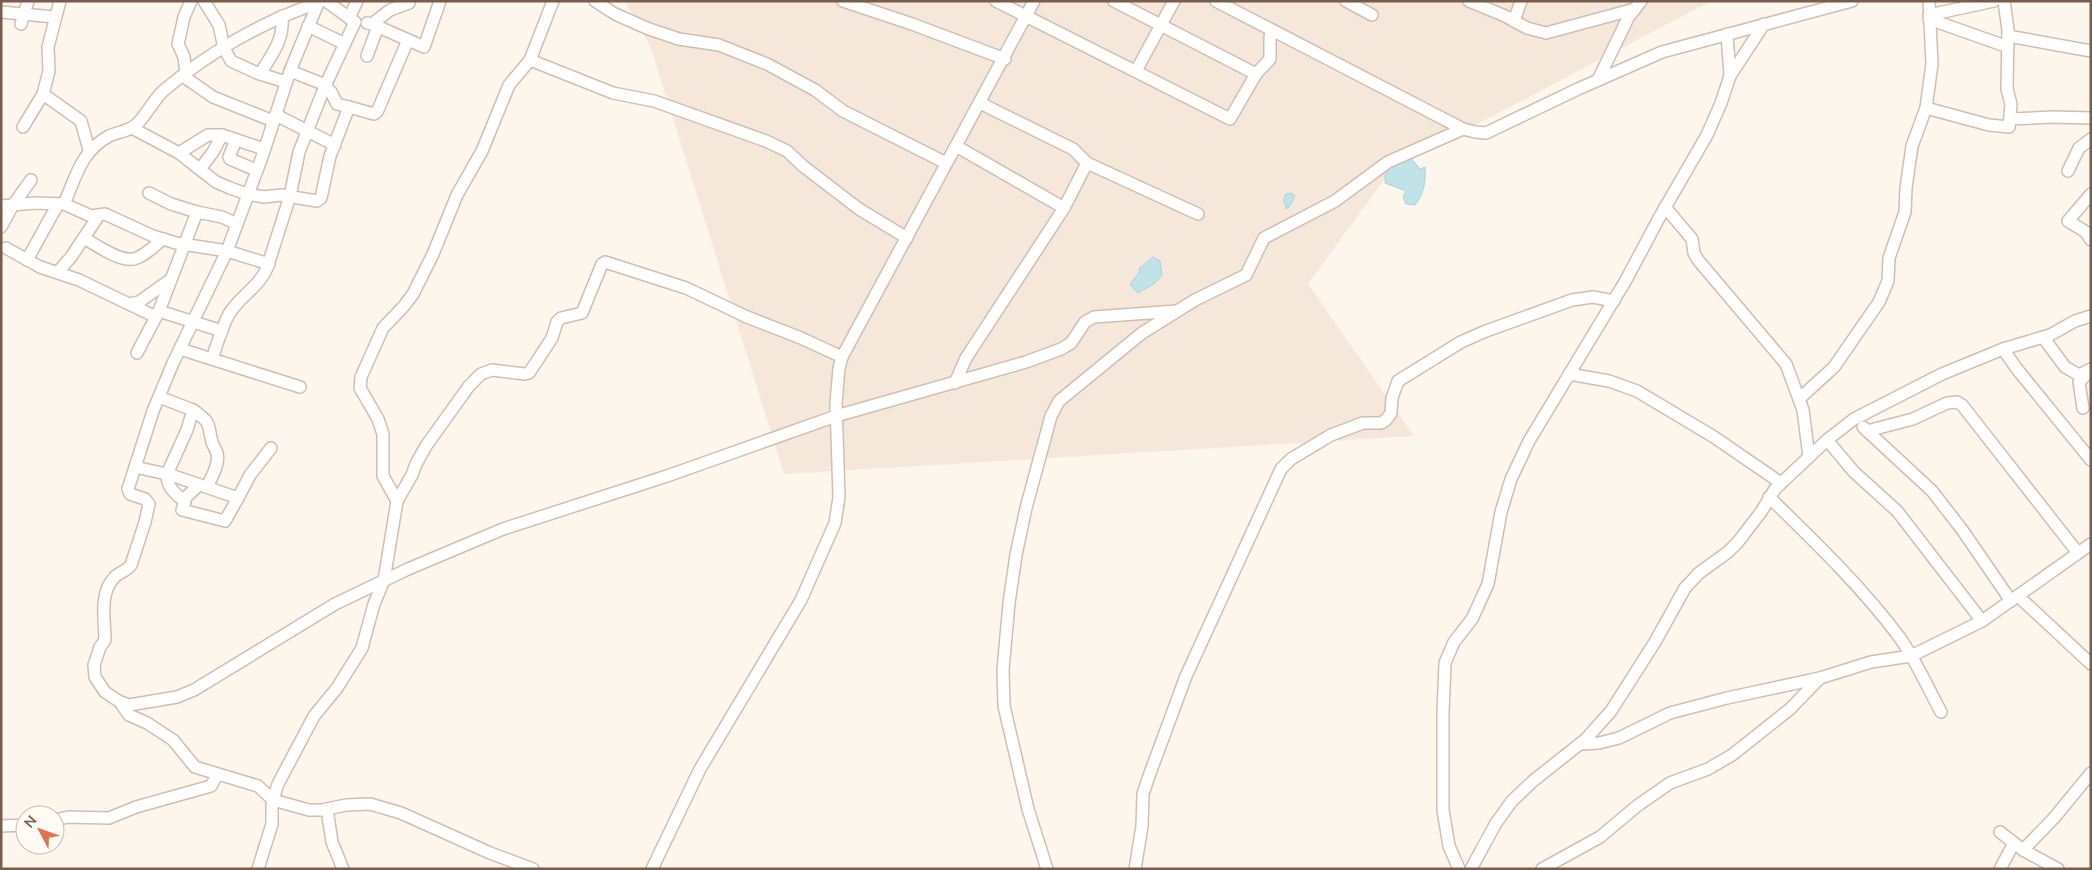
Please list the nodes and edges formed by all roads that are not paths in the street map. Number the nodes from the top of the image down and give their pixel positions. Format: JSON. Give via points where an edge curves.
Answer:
{"nodes":[{"id":1,"x":28,"y":1,"type":"edge"},
{"id":2,"x":60,"y":1,"type":"edge"},
{"id":3,"x":191,"y":1,"type":"edge"},
{"id":4,"x":204,"y":1,"type":"edge"},
{"id":5,"x":357,"y":1,"type":"edge"},
{"id":6,"x":388,"y":1,"type":"edge"},
{"id":7,"x":440,"y":1,"type":"edge"},
{"id":8,"x":553,"y":1,"type":"edge"},
{"id":9,"x":596,"y":1,"type":"edge"},
{"id":10,"x":843,"y":1,"type":"edge"},
{"id":11,"x":996,"y":1,"type":"edge"},
{"id":12,"x":1034,"y":1,"type":"edge"},
{"id":13,"x":1114,"y":1,"type":"edge"},
{"id":14,"x":1174,"y":1,"type":"edge"},
{"id":15,"x":1216,"y":1,"type":"edge"},
{"id":16,"x":1346,"y":1,"type":"edge"},
{"id":17,"x":1469,"y":1,"type":"edge"},
{"id":18,"x":1520,"y":1,"type":"edge"},
{"id":19,"x":1852,"y":1,"type":"edge"},
{"id":20,"x":1929,"y":1,"type":"edge"},
{"id":21,"x":1994,"y":1,"type":"edge"},
{"id":22,"x":2004,"y":1,"type":"edge"},
{"id":23,"x":321,"y":2,"type":"edge"},
{"id":24,"x":409,"y":3,"type":"dead end"},
{"id":25,"x":1837,"y":3,"type":"edge"},
{"id":26,"x":1638,"y":5,"type":"edge"},
{"id":27,"x":1,"y":12,"type":"edge"},
{"id":28,"x":384,"y":14,"type":"junction"},
{"id":29,"x":1372,"y":15,"type":"dead end"},
{"id":30,"x":282,"y":16,"type":"junction"},
{"id":31,"x":1026,"y":16,"type":"junction"},
{"id":32,"x":54,"y":17,"type":"junction"},
{"id":33,"x":1929,"y":17,"type":"junction"},
{"id":34,"x":23,"y":19,"type":"junction"},
{"id":35,"x":352,"y":20,"type":"junction"},
{"id":36,"x":1514,"y":21,"type":"junction"},
{"id":37,"x":1764,"y":24,"type":"junction"},
{"id":38,"x":375,"y":25,"type":"junction"},
{"id":39,"x":308,"y":26,"type":"junction"},
{"id":40,"x":1161,"y":26,"type":"junction"},
{"id":41,"x":1272,"y":30,"type":"junction"},
{"id":42,"x":1727,"y":34,"type":"junction"},
{"id":43,"x":408,"y":40,"type":"junction"},
{"id":44,"x":2008,"y":42,"type":"junction"},
{"id":45,"x":343,"y":44,"type":"junction"},
{"id":46,"x":224,"y":48,"type":"junction"},
{"id":47,"x":2091,"y":51,"type":"edge"},
{"id":48,"x":367,"y":56,"type":"dead end"},
{"id":49,"x":1005,"y":59,"type":"junction"},
{"id":50,"x":530,"y":60,"type":"junction"},
{"id":51,"x":290,"y":70,"type":"junction"},
{"id":52,"x":1136,"y":72,"type":"junction"},
{"id":53,"x":185,"y":74,"type":"junction"},
{"id":54,"x":260,"y":74,"type":"junction"},
{"id":55,"x":1256,"y":74,"type":"junction"},
{"id":56,"x":1730,"y":76,"type":"junction"},
{"id":57,"x":1598,"y":80,"type":"junction"},
{"id":58,"x":286,"y":82,"type":"junction"},
{"id":59,"x":325,"y":86,"type":"junction"},
{"id":60,"x":43,"y":94,"type":"junction"},
{"id":61,"x":980,"y":103,"type":"junction"},
{"id":62,"x":349,"y":107,"type":"junction"},
{"id":63,"x":1926,"y":108,"type":"junction"},
{"id":64,"x":274,"y":118,"type":"junction"},
{"id":65,"x":2091,"y":118,"type":"edge"},
{"id":66,"x":2011,"y":119,"type":"junction"},
{"id":67,"x":22,"y":127,"type":"dead end"},
{"id":68,"x":132,"y":128,"type":"junction"},
{"id":69,"x":1463,"y":129,"type":"junction"},
{"id":70,"x":307,"y":132,"type":"junction"},
{"id":71,"x":222,"y":135,"type":"junction"},
{"id":72,"x":2091,"y":139,"type":"edge"},
{"id":73,"x":236,"y":140,"type":"junction"},
{"id":74,"x":335,"y":145,"type":"junction"},
{"id":75,"x":956,"y":146,"type":"junction"},
{"id":76,"x":89,"y":150,"type":"junction"},
{"id":77,"x":264,"y":150,"type":"junction"},
{"id":78,"x":179,"y":153,"type":"junction"},
{"id":79,"x":1087,"y":162,"type":"junction"},
{"id":80,"x":946,"y":163,"type":"junction"},
{"id":81,"x":200,"y":169,"type":"junction"},
{"id":82,"x":256,"y":170,"type":"junction"},
{"id":83,"x":2068,"y":171,"type":"dead end"},
{"id":84,"x":31,"y":180,"type":"dead end"},
{"id":85,"x":149,"y":193,"type":"dead end"},
{"id":86,"x":247,"y":194,"type":"junction"},
{"id":87,"x":2091,"y":194,"type":"edge"},
{"id":88,"x":290,"y":196,"type":"junction"},
{"id":89,"x":61,"y":204,"type":"junction"},
{"id":90,"x":13,"y":205,"type":"junction"},
{"id":91,"x":1,"y":206,"type":"edge"},
{"id":92,"x":1665,"y":207,"type":"junction"},
{"id":93,"x":1064,"y":208,"type":"junction"},
{"id":94,"x":197,"y":212,"type":"junction"},
{"id":95,"x":1198,"y":214,"type":"dead end"},
{"id":96,"x":99,"y":216,"type":"junction"},
{"id":97,"x":237,"y":224,"type":"junction"},
{"id":98,"x":1,"y":227,"type":"edge"},
{"id":99,"x":84,"y":238,"type":"junction"},
{"id":100,"x":907,"y":238,"type":"junction"},
{"id":101,"x":163,"y":239,"type":"junction"},
{"id":102,"x":2091,"y":240,"type":"edge"},
{"id":103,"x":184,"y":244,"type":"junction"},
{"id":104,"x":6,"y":248,"type":"dead end"},
{"id":105,"x":227,"y":251,"type":"junction"},
{"id":106,"x":27,"y":260,"type":"junction"},
{"id":107,"x":269,"y":264,"type":"junction"},
{"id":108,"x":58,"y":272,"type":"junction"},
{"id":109,"x":170,"y":280,"type":"junction"},
{"id":110,"x":1614,"y":301,"type":"junction"},
{"id":111,"x":129,"y":304,"type":"junction"},
{"id":112,"x":1177,"y":311,"type":"junction"},
{"id":113,"x":158,"y":314,"type":"junction"},
{"id":114,"x":2091,"y":316,"type":"edge"},
{"id":115,"x":194,"y":321,"type":"junction"},
{"id":116,"x":222,"y":331,"type":"junction"},
{"id":117,"x":2043,"y":337,"type":"junction"},
{"id":118,"x":180,"y":349,"type":"junction"},
{"id":119,"x":2004,"y":349,"type":"junction"},
{"id":120,"x":137,"y":353,"type":"dead end"},
{"id":121,"x":842,"y":357,"type":"junction"},
{"id":122,"x":212,"y":359,"type":"junction"},
{"id":123,"x":2091,"y":369,"type":"edge"},
{"id":124,"x":1569,"y":374,"type":"junction"},
{"id":125,"x":955,"y":383,"type":"junction"},
{"id":126,"x":300,"y":387,"type":"dead end"},
{"id":127,"x":159,"y":397,"type":"junction"},
{"id":128,"x":1799,"y":399,"type":"junction"},
{"id":129,"x":2083,"y":408,"type":"dead end"},
{"id":130,"x":193,"y":410,"type":"junction"},
{"id":131,"x":836,"y":416,"type":"junction"},
{"id":132,"x":1854,"y":419,"type":"junction"},
{"id":133,"x":1867,"y":431,"type":"junction"},
{"id":134,"x":1827,"y":440,"type":"junction"},
{"id":135,"x":271,"y":448,"type":"dead end"},
{"id":136,"x":1809,"y":457,"type":"junction"},
{"id":137,"x":2091,"y":460,"type":"edge"},
{"id":138,"x":135,"y":467,"type":"junction"},
{"id":139,"x":168,"y":474,"type":"junction"},
{"id":140,"x":1780,"y":483,"type":"junction"},
{"id":141,"x":203,"y":486,"type":"junction"},
{"id":142,"x":1769,"y":497,"type":"junction"},
{"id":143,"x":238,"y":498,"type":"junction"},
{"id":144,"x":397,"y":501,"type":"junction"},
{"id":145,"x":184,"y":502,"type":"junction"},
{"id":146,"x":2091,"y":544,"type":"edge"},
{"id":147,"x":2078,"y":553,"type":"junction"},
{"id":148,"x":384,"y":580,"type":"junction"},
{"id":149,"x":2015,"y":599,"type":"junction"},
{"id":150,"x":1982,"y":621,"type":"junction"},
{"id":151,"x":1911,"y":656,"type":"junction"},
{"id":152,"x":2091,"y":664,"type":"edge"},
{"id":153,"x":1820,"y":678,"type":"junction"},
{"id":154,"x":120,"y":702,"type":"junction"},
{"id":155,"x":1941,"y":712,"type":"dead end"},
{"id":156,"x":1581,"y":744,"type":"junction"},
{"id":157,"x":2091,"y":774,"type":"edge"},
{"id":158,"x":217,"y":775,"type":"junction"},
{"id":159,"x":273,"y":800,"type":"junction"},
{"id":160,"x":327,"y":809,"type":"junction"},
{"id":161,"x":65,"y":818,"type":"edge"},
{"id":162,"x":15,"y":825,"type":"edge"},
{"id":163,"x":1,"y":826,"type":"edge"},
{"id":164,"x":2000,"y":832,"type":"dead end"},
{"id":165,"x":2019,"y":847,"type":"junction"},
{"id":166,"x":258,"y":869,"type":"edge"},
{"id":167,"x":343,"y":869,"type":"edge"},
{"id":168,"x":533,"y":869,"type":"edge"},
{"id":169,"x":652,"y":869,"type":"edge"},
{"id":170,"x":1047,"y":869,"type":"edge"},
{"id":171,"x":1135,"y":869,"type":"edge"},
{"id":172,"x":1459,"y":869,"type":"edge"},
{"id":173,"x":1471,"y":869,"type":"edge"},
{"id":174,"x":1542,"y":869,"type":"edge"},
{"id":175,"x":2000,"y":869,"type":"edge"},
{"id":176,"x":2058,"y":869,"type":"edge"}],
"edges":[{"from":1,"to":34,"type":"street"},
{"from":2,"to":32,"type":"street"},
{"from":3,"to":53,"type":"street","via":[[178,44],[184,57]]},
{"from":4,"to":46,"type":"street","via":[[219,25]]},
{"from":5,"to":35,"type":"street"},
{"from":6,"to":28,"type":"street"},
{"from":7,"to":43,"type":"street","via":[[424,47]]},
{"from":8,"to":50,"type":"street"},
{"from":9,"to":80,"type":"street","via":[[615,14],[650,29],[679,39],[719,44],[767,64],[815,90],[843,112]]},
{"from":10,"to":49,"type":"street"},
{"from":11,"to":31,"type":"street"},
{"from":12,"to":31,"type":"street"},
{"from":13,"to":40,"type":"street"},
{"from":14,"to":40,"type":"street"},
{"from":15,"to":41,"type":"street"},
{"from":16,"to":29,"type":"street"},
{"from":17,"to":36,"type":"street"},
{"from":18,"to":36,"type":"street"},
{"from":19,"to":25,"type":"street"},
{"from":20,"to":33,"type":"street"},
{"from":21,"to":33,"type":"street"},
{"from":22,"to":44,"type":"street"},
{"from":23,"to":30,"type":"street"},
{"from":23,"to":35,"type":"street"},
{"from":23,"to":39,"type":"street"},
{"from":24,"to":28,"type":"street"},
{"from":25,"to":37,"type":"street"},
{"from":26,"to":36,"type":"street","via":[[1546,33]]},
{"from":26,"to":57,"type":"street","via":[[1628,18]]},
{"from":27,"to":34,"type":"street"},
{"from":28,"to":38,"type":"street"},
{"from":30,"to":46,"type":"street"},
{"from":30,"to":54,"type":"street","via":[[281,37]]},
{"from":31,"to":49,"type":"street"},
{"from":31,"to":52,"type":"street"},
{"from":32,"to":34,"type":"street"},
{"from":32,"to":60,"type":"street","via":[[48,47],[49,72]]},
{"from":33,"to":44,"type":"street"},
{"from":33,"to":63,"type":"street","via":[[1932,64]]},
{"from":35,"to":38,"type":"street"},
{"from":35,"to":45,"type":"street"},
{"from":37,"to":42,"type":"street"},
{"from":37,"to":56,"type":"street"},
{"from":38,"to":43,"type":"street"},
{"from":38,"to":48,"type":"street"},
{"from":39,"to":45,"type":"street"},
{"from":39,"to":51,"type":"street"},
{"from":40,"to":52,"type":"street"},
{"from":40,"to":55,"type":"street"},
{"from":41,"to":55,"type":"street","via":[[1270,58]]},
{"from":41,"to":69,"type":"street"},
{"from":42,"to":56,"type":"street"},
{"from":42,"to":57,"type":"street","via":[[1662,52]]},
{"from":43,"to":62,"type":"street","via":[[377,112]]},
{"from":44,"to":47,"type":"street"},
{"from":44,"to":66,"type":"street","via":[[2007,83],[2012,104]]},
{"from":45,"to":59,"type":"street"},
{"from":46,"to":53,"type":"street"},
{"from":46,"to":54,"type":"street","via":[[230,61]]},
{"from":49,"to":61,"type":"street"},
{"from":50,"to":100,"type":"street","via":[[613,93],[654,100],[766,141],[787,151],[859,208]]},
{"from":50,"to":144,"type":"street","via":[[509,85],[482,151],[457,195],[413,294],[383,328],[360,382],[383,434],[383,476]]},
{"from":51,"to":58,"type":"street"},
{"from":51,"to":59,"type":"street"},
{"from":52,"to":55,"type":"street","via":[[1230,119]]},
{"from":53,"to":64,"type":"street","via":[[213,97]]},
{"from":53,"to":68,"type":"street","via":[[162,93]]},
{"from":54,"to":58,"type":"street"},
{"from":56,"to":92,"type":"street","via":[[1707,134]]},
{"from":57,"to":69,"type":"street","via":[[1486,132]]},
{"from":58,"to":64,"type":"street"},
{"from":59,"to":62,"type":"street","via":[[337,104]]},
{"from":59,"to":70,"type":"street"},
{"from":60,"to":67,"type":"street"},
{"from":60,"to":76,"type":"street","via":[[80,121]]},
{"from":61,"to":75,"type":"street"},
{"from":61,"to":79,"type":"street","via":[[1073,149]]},
{"from":62,"to":74,"type":"street"},
{"from":63,"to":66,"type":"street","via":[[1989,125],[2009,127]]},
{"from":63,"to":128,"type":"street","via":[[1912,146],[1906,212],[1889,258],[1885,291],[1834,367]]},
{"from":64,"to":70,"type":"street"},
{"from":64,"to":77,"type":"street"},
{"from":65,"to":66,"type":"street"},
{"from":68,"to":76,"type":"street"},
{"from":68,"to":78,"type":"street"},
{"from":69,"to":112,"type":"street","via":[[1388,162],[1335,201],[1264,238],[1246,275]]},
{"from":70,"to":74,"type":"street"},
{"from":70,"to":88,"type":"street","via":[[295,166]]},
{"from":71,"to":73,"type":"street"},
{"from":71,"to":78,"type":"street","via":[[202,138]]},
{"from":71,"to":81,"type":"street"},
{"from":72,"to":83,"type":"street","via":[[2079,148]]},
{"from":73,"to":77,"type":"street"},
{"from":73,"to":82,"type":"street","via":[[230,160]]},
{"from":74,"to":88,"type":"street","via":[[318,202]]},
{"from":75,"to":80,"type":"street"},
{"from":75,"to":93,"type":"street"},
{"from":76,"to":89,"type":"street"},
{"from":77,"to":82,"type":"street"},
{"from":78,"to":81,"type":"street"},
{"from":79,"to":93,"type":"street"},
{"from":79,"to":95,"type":"street"},
{"from":80,"to":100,"type":"street"},
{"from":81,"to":86,"type":"street","via":[[216,182]]},
{"from":82,"to":86,"type":"street"},
{"from":84,"to":90,"type":"street"},
{"from":85,"to":94,"type":"street"},
{"from":86,"to":88,"type":"street"},
{"from":86,"to":97,"type":"street"},
{"from":87,"to":102,"type":"street","via":[[2068,221],[2086,232]]},
{"from":88,"to":107,"type":"street"},
{"from":89,"to":90,"type":"street"},
{"from":89,"to":96,"type":"street"},
{"from":89,"to":106,"type":"street"},
{"from":90,"to":91,"type":"street"},
{"from":90,"to":98,"type":"street"},
{"from":92,"to":110,"type":"street"},
{"from":92,"to":128,"type":"street","via":[[1692,239],[1698,260],[1786,364]]},
{"from":93,"to":125,"type":"street","via":[[966,358]]},
{"from":94,"to":97,"type":"street"},
{"from":94,"to":103,"type":"street"},
{"from":96,"to":99,"type":"street"},
{"from":96,"to":101,"type":"street","via":[[105,214]]},
{"from":97,"to":105,"type":"street"},
{"from":99,"to":101,"type":"street","via":[[125,259],[145,253]]},
{"from":99,"to":108,"type":"street"},
{"from":100,"to":121,"type":"street"},
{"from":101,"to":103,"type":"street"},
{"from":103,"to":105,"type":"street"},
{"from":103,"to":109,"type":"street"},
{"from":104,"to":106,"type":"street"},
{"from":105,"to":107,"type":"street"},
{"from":105,"to":115,"type":"street"},
{"from":106,"to":108,"type":"street","via":[[40,268]]},
{"from":107,"to":116,"type":"street","via":[[264,277],[229,315]]},
{"from":108,"to":111,"type":"street"},
{"from":109,"to":111,"type":"street","via":[[139,302]]},
{"from":109,"to":113,"type":"street"},
{"from":110,"to":124,"type":"street"},
{"from":110,"to":171,"type":"street","via":[[1593,297],[1572,300],[1461,342],[1398,381],[1391,413],[1386,420],[1363,423],[1331,435],[1291,459],[1281,470],[1186,676],[1149,776],[1143,794]]},
{"from":111,"to":113,"type":"street"},
{"from":112,"to":125,"type":"street","via":[[1094,317],[1085,322],[1071,343],[1061,349]]},
{"from":112,"to":170,"type":"street","via":[[1142,333],[1059,402],[1051,416],[1026,508],[1009,603],[1003,670],[1004,706],[1028,809]]},
{"from":113,"to":115,"type":"street"},
{"from":113,"to":120,"type":"street"},
{"from":114,"to":117,"type":"street"},
{"from":115,"to":116,"type":"street"},
{"from":115,"to":118,"type":"street"},
{"from":116,"to":122,"type":"street"},
{"from":117,"to":119,"type":"street"},
{"from":117,"to":123,"type":"street","via":[[2065,367],[2078,375]]},
{"from":118,"to":122,"type":"street"},
{"from":118,"to":127,"type":"street"},
{"from":119,"to":132,"type":"street","via":[[1942,374]]},
{"from":119,"to":137,"type":"street","via":[[2009,360]]},
{"from":121,"to":131,"type":"street"},
{"from":121,"to":144,"type":"street","via":[[686,288],[605,262],[582,313],[557,322],[552,338],[532,370],[525,374],[492,370],[481,374],[468,386],[426,446]]},
{"from":122,"to":126,"type":"street"},
{"from":123,"to":129,"type":"street","via":[[2079,382]]},
{"from":124,"to":140,"type":"street","via":[[1609,381],[1637,391],[1714,437]]},
{"from":124,"to":172,"type":"street","via":[[1529,441],[1511,479],[1501,512],[1488,584],[1472,619],[1454,642],[1445,663],[1443,810],[1449,846]]},
{"from":125,"to":131,"type":"street"},
{"from":127,"to":130,"type":"street"},
{"from":127,"to":138,"type":"street"},
{"from":128,"to":136,"type":"street"},
{"from":130,"to":139,"type":"street"},
{"from":130,"to":141,"type":"street","via":[[207,420],[217,453],[215,469]]},
{"from":131,"to":148,"type":"street","via":[[667,476],[503,529]]},
{"from":131,"to":169,"type":"street","via":[[839,497],[835,523],[801,600],[700,769]]},
{"from":132,"to":133,"type":"street"},
{"from":132,"to":134,"type":"street"},
{"from":133,"to":147,"type":"street","via":[[1913,419],[1947,403],[1957,402]]},
{"from":133,"to":149,"type":"street","via":[[1932,491]]},
{"from":134,"to":136,"type":"street"},
{"from":134,"to":150,"type":"street","via":[[1854,472],[1898,511]]},
{"from":135,"to":143,"type":"street","via":[[250,475]]},
{"from":136,"to":140,"type":"street"},
{"from":138,"to":139,"type":"street"},
{"from":138,"to":154,"type":"street","via":[[128,489],[130,494],[148,501],[147,513],[130,567],[110,582],[104,608],[105,640],[94,665],[99,685]]},
{"from":139,"to":141,"type":"street"},
{"from":139,"to":145,"type":"street","via":[[171,490]]},
{"from":140,"to":142,"type":"street"},
{"from":141,"to":143,"type":"street"},
{"from":141,"to":145,"type":"street"},
{"from":142,"to":151,"type":"street","via":[[1861,591]]},
{"from":142,"to":156,"type":"street","via":[[1738,542],[1685,588],[1611,711]]},
{"from":143,"to":145,"type":"street","via":[[225,521],[182,510]]},
{"from":144,"to":148,"type":"street"},
{"from":146,"to":147,"type":"street"},
{"from":147,"to":149,"type":"street"},
{"from":148,"to":154,"type":"street","via":[[335,604],[194,690],[152,702],[130,705]]},
{"from":148,"to":159,"type":"street","via":[[362,648],[337,688],[314,716],[286,766]]},
{"from":149,"to":150,"type":"street"},
{"from":149,"to":152,"type":"street"},
{"from":150,"to":151,"type":"street"},
{"from":151,"to":153,"type":"street","via":[[1871,662]]},
{"from":151,"to":155,"type":"street"},
{"from":153,"to":156,"type":"street","via":[[1670,713],[1620,738]]},
{"from":153,"to":174,"type":"street","via":[[1790,709],[1732,755],[1708,769],[1670,783],[1600,837]]},
{"from":154,"to":158,"type":"street","via":[[130,715],[173,740],[195,767]]},
{"from":156,"to":173,"type":"street","via":[[1512,801]]},
{"from":157,"to":165,"type":"street","via":[[2054,818]]},
{"from":158,"to":159,"type":"street","via":[[258,786]]},
{"from":158,"to":161,"type":"street","via":[[211,786],[136,807],[110,818]]},
{"from":159,"to":160,"type":"street","via":[[309,810]]},
{"from":159,"to":166,"type":"street","via":[[272,824]]},
{"from":160,"to":167,"type":"street","via":[[332,842]]},
{"from":160,"to":168,"type":"street","via":[[370,804],[401,813]]},
{"from":162,"to":163,"type":"street"},
{"from":164,"to":165,"type":"street"},
{"from":165,"to":175,"type":"street"},
{"from":165,"to":176,"type":"street"}]}
